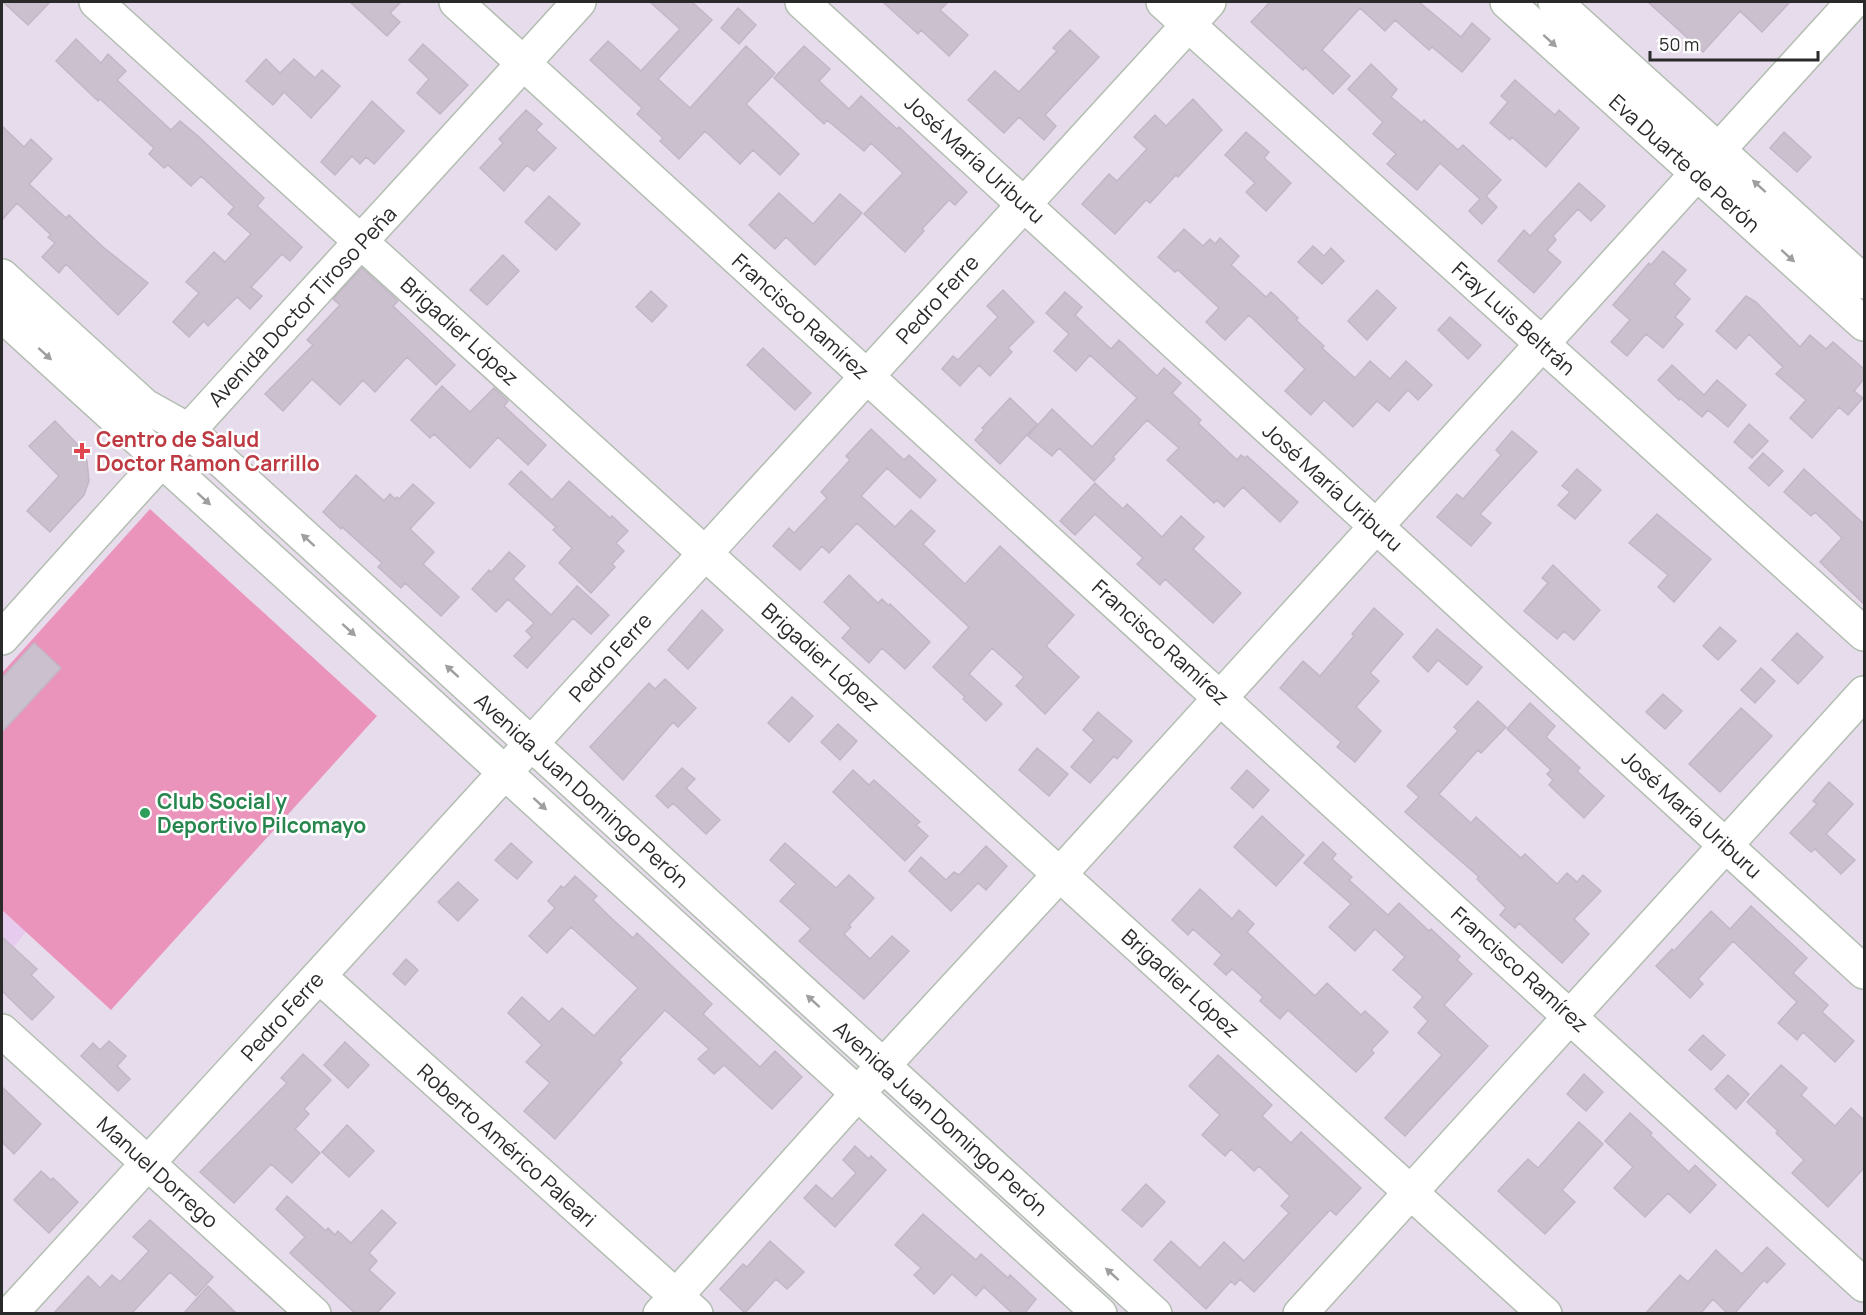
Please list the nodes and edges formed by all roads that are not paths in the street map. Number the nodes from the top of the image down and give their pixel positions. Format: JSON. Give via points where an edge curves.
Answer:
{"nodes":[{"id":1,"x":96,"y":2,"type":"edge"},
{"id":2,"x":456,"y":2,"type":"edge"},
{"id":3,"x":579,"y":2,"type":"edge"},
{"id":4,"x":802,"y":2,"type":"edge"},
{"id":5,"x":1163,"y":2,"type":"edge"},
{"id":6,"x":1507,"y":2,"type":"edge"},
{"id":7,"x":1555,"y":2,"type":"edge"},
{"id":8,"x":1853,"y":2,"type":"edge"},
{"id":9,"x":1199,"y":13,"type":"edge"},
{"id":10,"x":524,"y":63,"type":"junction"},
{"id":11,"x":1718,"y":149,"type":"junction"},
{"id":12,"x":1696,"y":174,"type":"junction"},
{"id":13,"x":1024,"y":204,"type":"junction"},
{"id":14,"x":362,"y":242,"type":"junction"},
{"id":15,"x":2,"y":276,"type":"edge"},
{"id":16,"x":1864,"y":282,"type":"edge"},
{"id":17,"x":2,"y":315,"type":"edge"},
{"id":18,"x":1864,"y":324,"type":"edge"},
{"id":19,"x":1542,"y":344,"type":"junction"},
{"id":20,"x":867,"y":376,"type":"junction"},
{"id":21,"x":188,"y":430,"type":"junction"},
{"id":22,"x":161,"y":460,"type":"junction"},
{"id":23,"x":1376,"y":526,"type":"junction"},
{"id":24,"x":705,"y":553,"type":"junction"},
{"id":25,"x":1864,"y":634,"type":"edge"},
{"id":26,"x":2,"y":638,"type":"edge"},
{"id":27,"x":1864,"y":693,"type":"edge"},
{"id":28,"x":1221,"y":697,"type":"junction"},
{"id":29,"x":531,"y":744,"type":"junction"},
{"id":30,"x":505,"y":772,"type":"junction"},
{"id":31,"x":1726,"y":845,"type":"junction"},
{"id":32,"x":1060,"y":874,"type":"junction"},
{"id":33,"x":1864,"y":972,"type":"edge"},
{"id":34,"x":319,"y":976,"type":"junction"},
{"id":35,"x":1571,"y":1015,"type":"junction"},
{"id":36,"x":2,"y":1030,"type":"edge"},
{"id":37,"x":884,"y":1065,"type":"junction"},
{"id":38,"x":858,"y":1093,"type":"junction"},
{"id":39,"x":148,"y":1163,"type":"junction"},
{"id":40,"x":1411,"y":1191,"type":"junction"},
{"id":41,"x":1864,"y":1285,"type":"edge"},
{"id":42,"x":677,"y":1308,"type":"edge"},
{"id":43,"x":10,"y":1314,"type":"edge"},
{"id":44,"x":314,"y":1314,"type":"edge"},
{"id":45,"x":1100,"y":1314,"type":"edge"},
{"id":46,"x":1155,"y":1314,"type":"edge"},
{"id":47,"x":1300,"y":1314,"type":"edge"},
{"id":48,"x":1545,"y":1314,"type":"edge"}],
"edges":[{"from":1,"to":14,"type":"street","name":"Brigadier López"},
{"from":2,"to":10,"type":"street","name":"Francisco Ramírez"},
{"from":3,"to":10,"type":"street","name":"Avenida Doctor Tiroso Peña"},
{"from":4,"to":13,"type":"street","name":"José María Uriburu"},
{"from":5,"to":9,"type":"street","name":"Fray Luis Beltrán"},
{"from":6,"to":12,"type":"street","name":"Eva Duarte de Perón","one_way":true},
{"from":7,"to":11,"type":"street","name":"Eva Duarte de Perón"},
{"from":8,"to":11,"type":"street"},
{"from":9,"to":13,"type":"street","name":"Pedro Ferre"},
{"from":9,"to":19,"type":"street","name":"Fray Luis Beltrán"},
{"from":10,"to":14,"type":"street","name":"Avenida Doctor Tiroso Peña"},
{"from":10,"to":20,"type":"street","name":"Francisco Ramírez"},
{"from":11,"to":12,"type":"street"},
{"from":16,"to":11,"type":"street","name":"Eva Duarte de Perón","one_way":true},
{"from":12,"to":18,"type":"street","name":"Eva Duarte de Perón","one_way":true},
{"from":12,"to":19,"type":"street"},
{"from":13,"to":20,"type":"street","name":"Pedro Ferre"},
{"from":13,"to":23,"type":"street","name":"José María Uriburu"},
{"from":14,"to":21,"type":"street","name":"Avenida Doctor Tiroso Peña"},
{"from":14,"to":24,"type":"street","name":"Brigadier López"},
{"from":15,"to":21,"type":"street","name":"Avenida Juan Domingo Perón","via":[[145,406]]},
{"from":17,"to":22,"type":"street","name":"Avenida Juan Domingo Perón","one_way":true},
{"from":19,"to":23,"type":"street"},
{"from":19,"to":25,"type":"street","name":"Fray Luis Beltrán"},
{"from":20,"to":24,"type":"street","name":"Pedro Ferre"},
{"from":20,"to":28,"type":"street","name":"Francisco Ramírez"},
{"from":21,"to":22,"type":"street","name":"Avenida Doctor Tiroso Peña"},
{"from":29,"to":21,"type":"street","name":"Avenida Juan Domingo Perón","one_way":true},
{"from":22,"to":26,"type":"street","name":"Avenida Doctor Tiroso Peña"},
{"from":22,"to":30,"type":"street","name":"Avenida Juan Domingo Perón","one_way":true},
{"from":23,"to":28,"type":"street"},
{"from":23,"to":31,"type":"street","name":"José María Uriburu"},
{"from":24,"to":29,"type":"street","name":"Pedro Ferre"},
{"from":24,"to":32,"type":"street","name":"Brigadier López"},
{"from":27,"to":31,"type":"street"},
{"from":28,"to":32,"type":"street"},
{"from":28,"to":35,"type":"street","name":"Francisco Ramírez"},
{"from":29,"to":30,"type":"street","name":"Pedro Ferre"},
{"from":37,"to":29,"type":"street","name":"Avenida Juan Domingo Perón","one_way":true},
{"from":30,"to":34,"type":"street","name":"Pedro Ferre"},
{"from":30,"to":38,"type":"street","name":"Avenida Juan Domingo Perón","one_way":true},
{"from":31,"to":33,"type":"street","name":"José María Uriburu"},
{"from":31,"to":35,"type":"street"},
{"from":32,"to":37,"type":"street"},
{"from":32,"to":40,"type":"street","name":"Brigadier López"},
{"from":34,"to":39,"type":"street","name":"Pedro Ferre"},
{"from":34,"to":42,"type":"street","name":"Roberto Américo Paleari"},
{"from":35,"to":40,"type":"street"},
{"from":35,"to":41,"type":"street","name":"Francisco Ramírez"},
{"from":36,"to":39,"type":"street","name":"Manuel Dorrego"},
{"from":37,"to":38,"type":"street"},
{"from":46,"to":37,"type":"street","name":"Avenida Juan Domingo Perón","one_way":true},
{"from":38,"to":42,"type":"street"},
{"from":38,"to":45,"type":"street","name":"Avenida Juan Domingo Perón"},
{"from":39,"to":43,"type":"street","name":"Pedro Ferre"},
{"from":39,"to":44,"type":"street","name":"Manuel Dorrego"},
{"from":40,"to":47,"type":"street"},
{"from":40,"to":48,"type":"street","name":"Brigadier López"}]}
